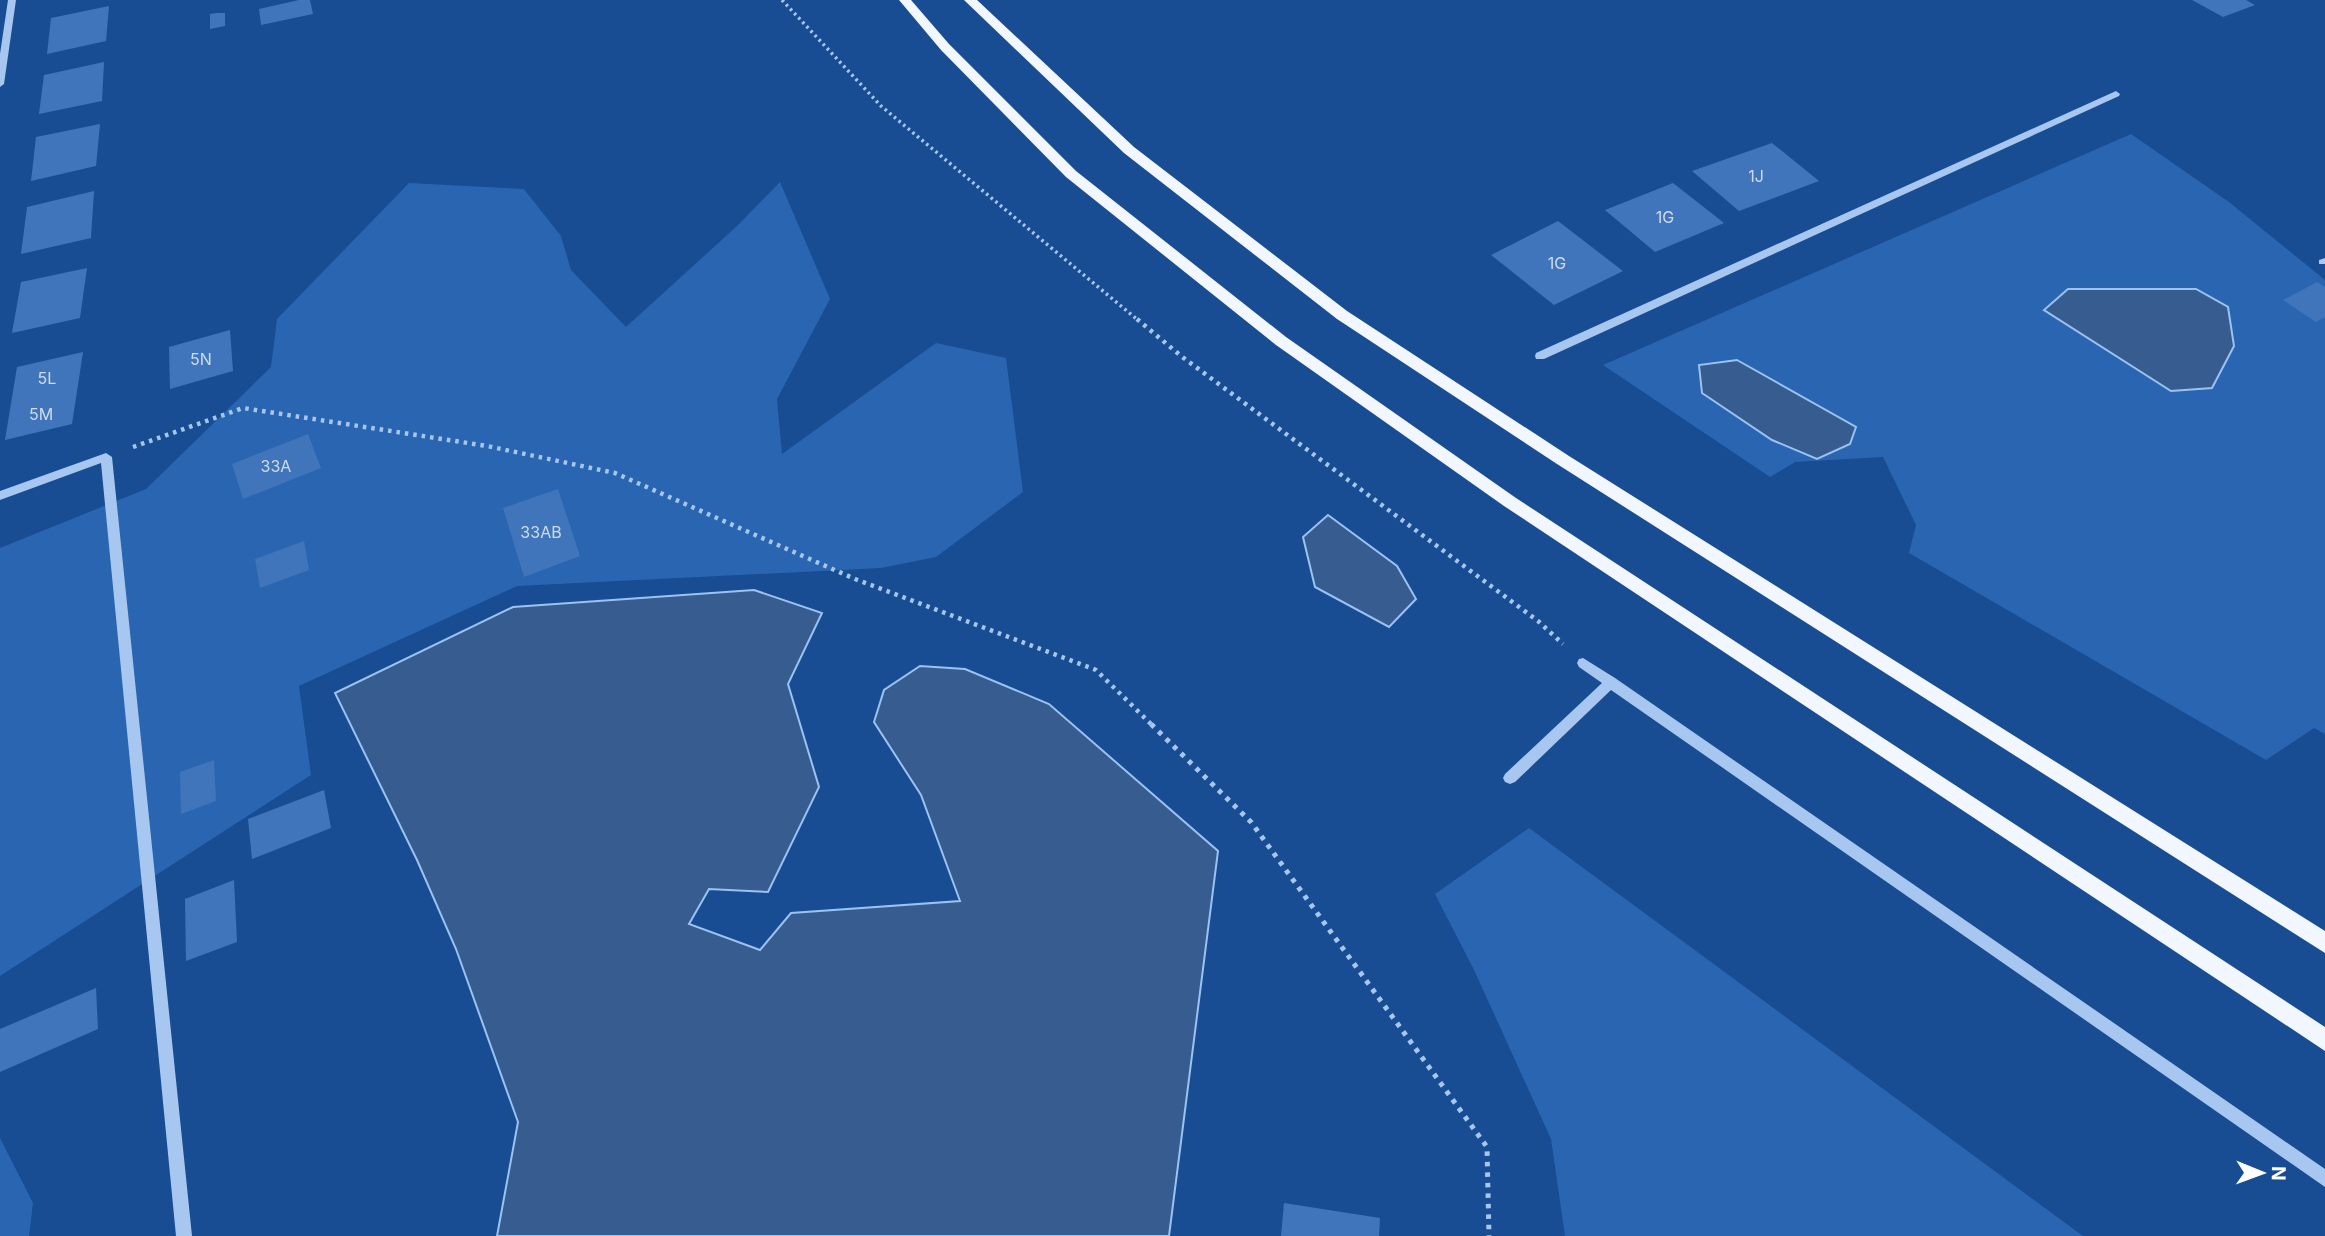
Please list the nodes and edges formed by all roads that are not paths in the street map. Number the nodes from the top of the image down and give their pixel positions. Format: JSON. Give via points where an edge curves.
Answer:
{"nodes":[{"id":1,"x":12,"y":0,"type":"edge"},
{"id":2,"x":905,"y":0,"type":"edge"},
{"id":3,"x":970,"y":0,"type":"edge"},
{"id":4,"x":0,"y":84,"type":"edge"},
{"id":5,"x":2116,"y":94,"type":"dead end"},
{"id":6,"x":1540,"y":356,"type":"dead end"},
{"id":7,"x":0,"y":496,"type":"edge"},
{"id":8,"x":1583,"y":663,"type":"road end"},
{"id":9,"x":1611,"y":682,"type":"junction"},
{"id":10,"x":1510,"y":778,"type":"dead end"},
{"id":11,"x":2325,"y":943,"type":"edge"},
{"id":12,"x":2325,"y":1040,"type":"edge"},
{"id":13,"x":2325,"y":1179,"type":"edge"},
{"id":14,"x":184,"y":1236,"type":"edge"}],
"edges":[{"from":1,"to":4,"type":"street"},
{"from":2,"to":12,"type":"main road","via":[[945,47],[1071,174],[1282,341],[1510,502]]},
{"from":3,"to":11,"type":"main road","via":[[1129,150],[1342,315]]},
{"from":5,"to":6,"type":"street"},
{"from":7,"to":14,"type":"street","via":[[106,457]]},
{"from":8,"to":9,"type":"street"},
{"from":9,"to":10,"type":"street"},
{"from":9,"to":13,"type":"street"}]}
